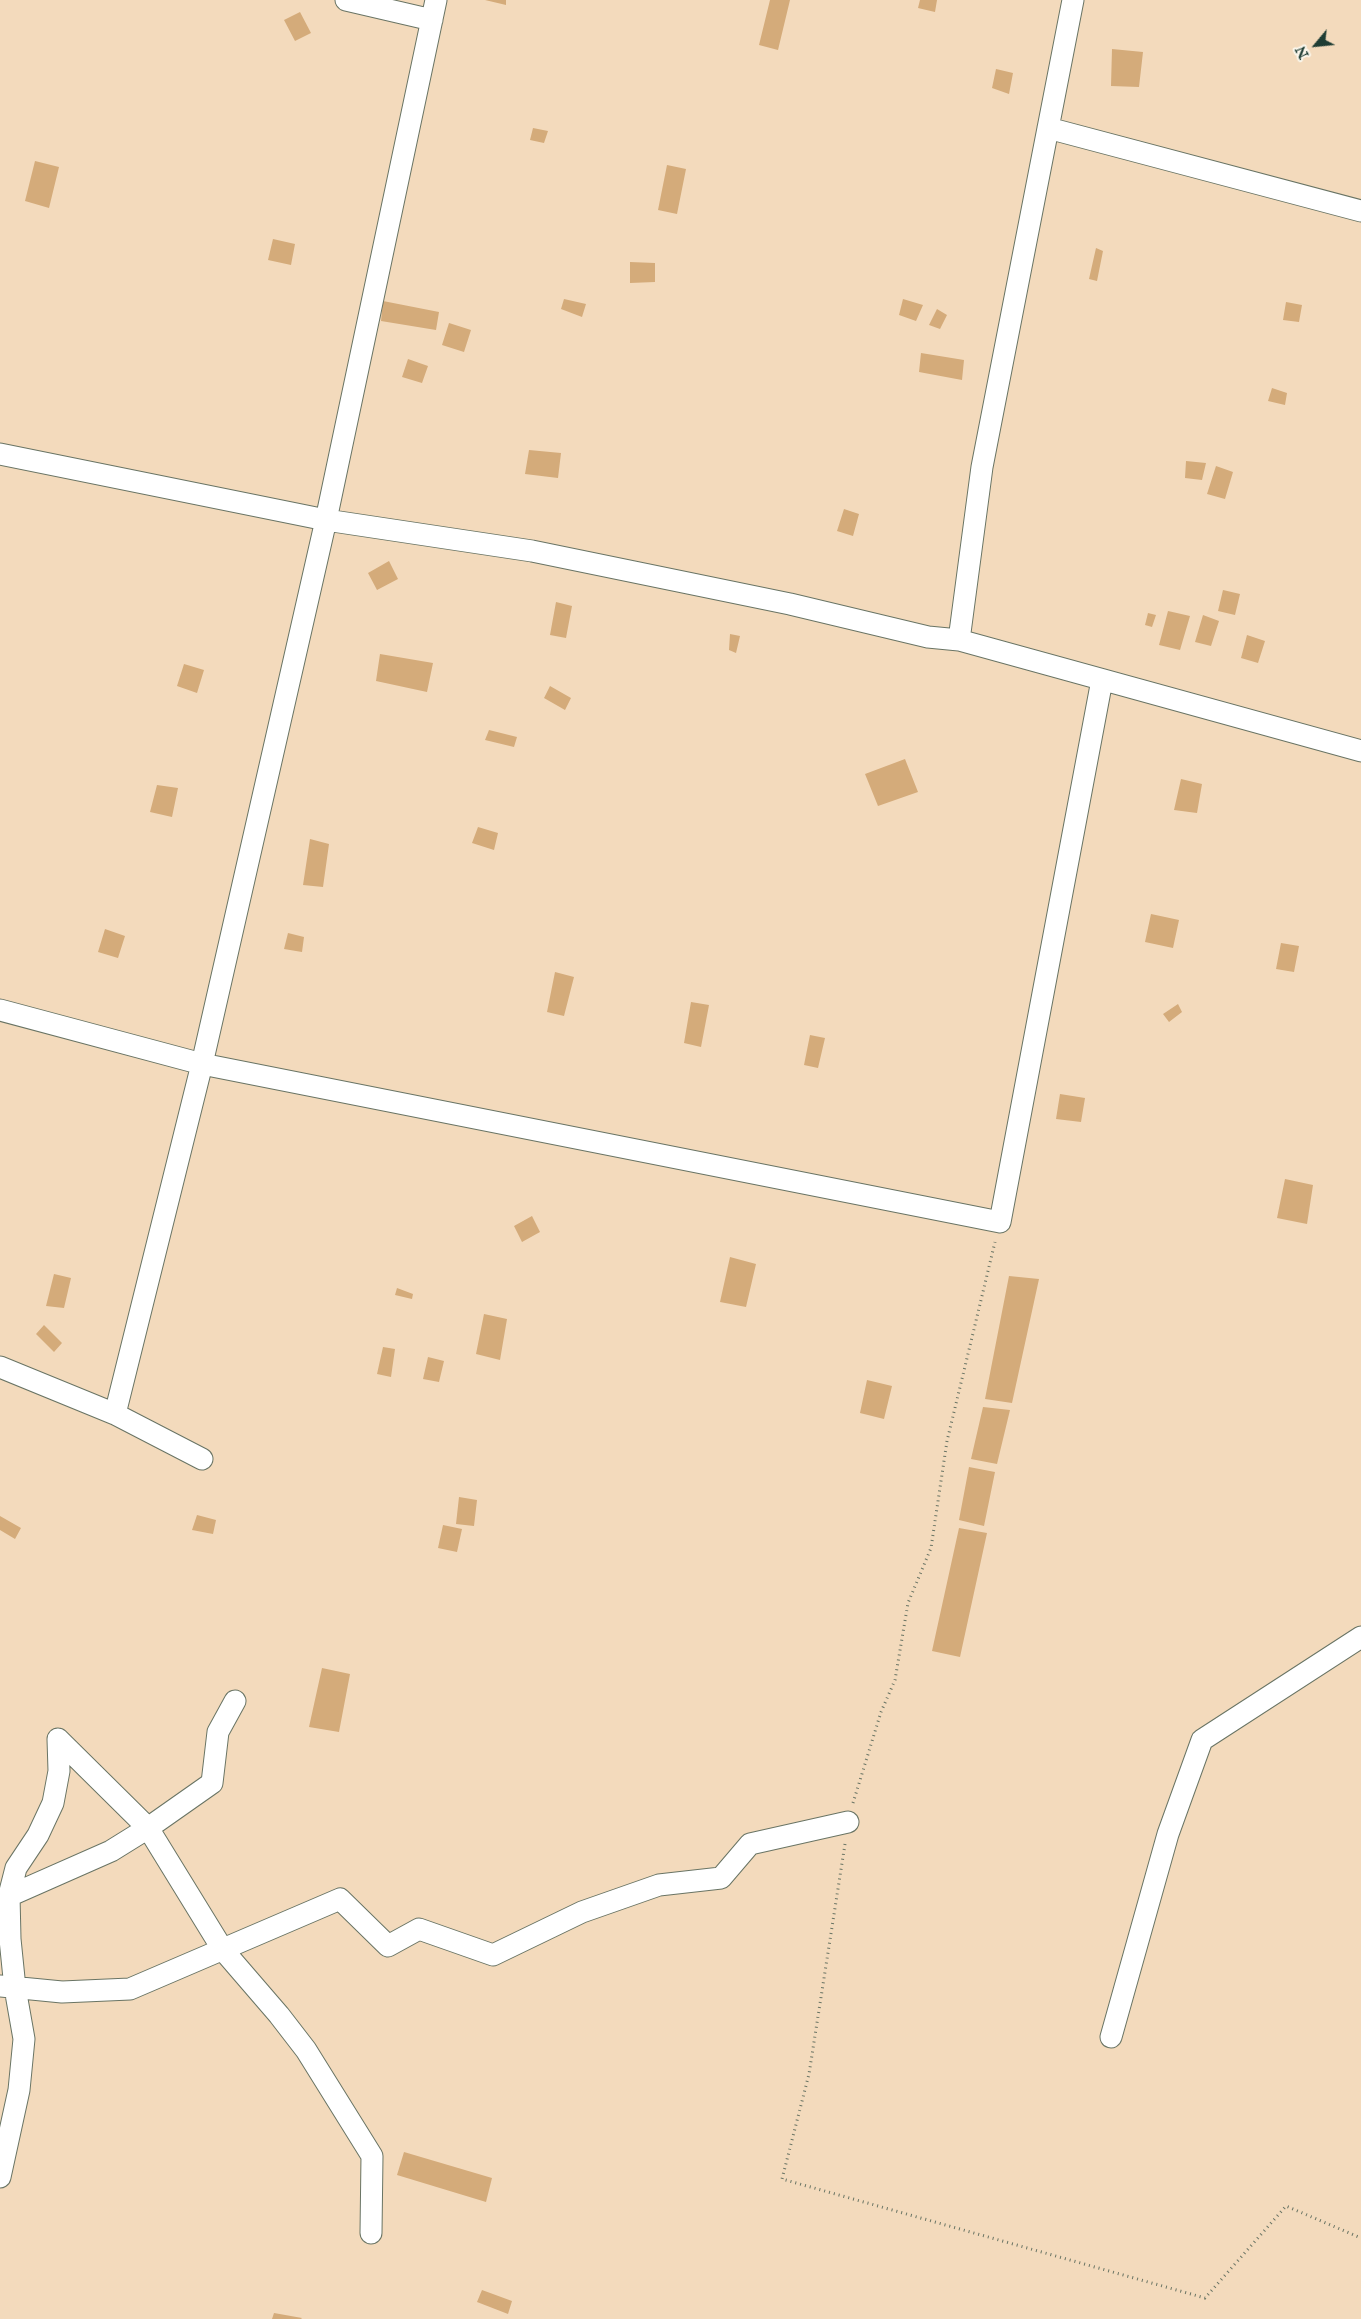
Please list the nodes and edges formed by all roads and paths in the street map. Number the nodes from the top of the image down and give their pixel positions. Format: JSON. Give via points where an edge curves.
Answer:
{"nodes":[{"id":1,"x":346,"y":0,"type":"edge"},
{"id":2,"x":1073,"y":0,"type":"edge"},
{"id":3,"x":434,"y":10,"type":"edge"},
{"id":4,"x":1048,"y":128,"type":"junction"},
{"id":5,"x":1361,"y":211,"type":"edge"},
{"id":6,"x":0,"y":454,"type":"edge"},
{"id":7,"x":326,"y":520,"type":"junction"},
{"id":8,"x":959,"y":640,"type":"junction"},
{"id":9,"x":1102,"y":680,"type":"junction"},
{"id":10,"x":1361,"y":751,"type":"edge"},
{"id":11,"x":0,"y":1010,"type":"edge"},
{"id":12,"x":202,"y":1064,"type":"junction"},
{"id":13,"x":1000,"y":1222,"type":"junction"},
{"id":14,"x":0,"y":1367,"type":"edge"},
{"id":15,"x":115,"y":1414,"type":"junction"},
{"id":16,"x":202,"y":1459,"type":"dead end"},
{"id":17,"x":1361,"y":1637,"type":"edge"},
{"id":18,"x":235,"y":1701,"type":"dead end"},
{"id":19,"x":848,"y":1822,"type":"junction"},
{"id":20,"x":148,"y":1828,"type":"junction"},
{"id":21,"x":5,"y":1897,"type":"edge"},
{"id":22,"x":223,"y":1950,"type":"junction"},
{"id":23,"x":7,"y":1987,"type":"edge"},
{"id":24,"x":1111,"y":2037,"type":"dead end"},
{"id":25,"x":0,"y":2177,"type":"edge"},
{"id":26,"x":371,"y":2234,"type":"dead end"},
{"id":27,"x":1361,"y":2238,"type":"edge"}],
"edges":[{"from":1,"to":3,"type":"street"},
{"from":2,"to":4,"type":"street"},
{"from":3,"to":7,"type":"street"},
{"from":4,"to":5,"type":"street"},
{"from":4,"to":8,"type":"street","via":[[982,467]]},
{"from":6,"to":7,"type":"street"},
{"from":7,"to":8,"type":"street","via":[[532,551],[790,604],[928,637]]},
{"from":7,"to":12,"type":"street"},
{"from":8,"to":9,"type":"street"},
{"from":9,"to":10,"type":"street"},
{"from":9,"to":13,"type":"street"},
{"from":11,"to":12,"type":"street"},
{"from":12,"to":13,"type":"street"},
{"from":12,"to":15,"type":"street"},
{"from":13,"to":19,"type":"path","via":[[947,1441],[931,1548],[908,1604],[896,1680],[881,1712]]},
{"from":14,"to":15,"type":"street"},
{"from":15,"to":16,"type":"street"},
{"from":17,"to":24,"type":"street","via":[[1202,1740],[1168,1834]]},
{"from":18,"to":20,"type":"street","via":[[218,1732],[212,1783]]},
{"from":19,"to":22,"type":"street","via":[[750,1844],[721,1878],[659,1885],[582,1912],[493,1955],[419,1929],[388,1946],[340,1899]]},
{"from":19,"to":27,"type":"path","via":[[809,2074],[782,2179],[1205,2298],[1286,2206]]},
{"from":20,"to":21,"type":"street","via":[[111,1851]]},
{"from":20,"to":21,"type":"street","via":[[58,1739],[59,1771],[53,1803],[38,1835],[16,1868]]},
{"from":20,"to":22,"type":"street"},
{"from":21,"to":23,"type":"street","via":[[10,1939]]},
{"from":22,"to":23,"type":"street","via":[[130,1989],[62,1992]]},
{"from":22,"to":26,"type":"street","via":[[306,2050],[372,2156]]},
{"from":23,"to":25,"type":"street","via":[[24,2040],[19,2090]]}]}
